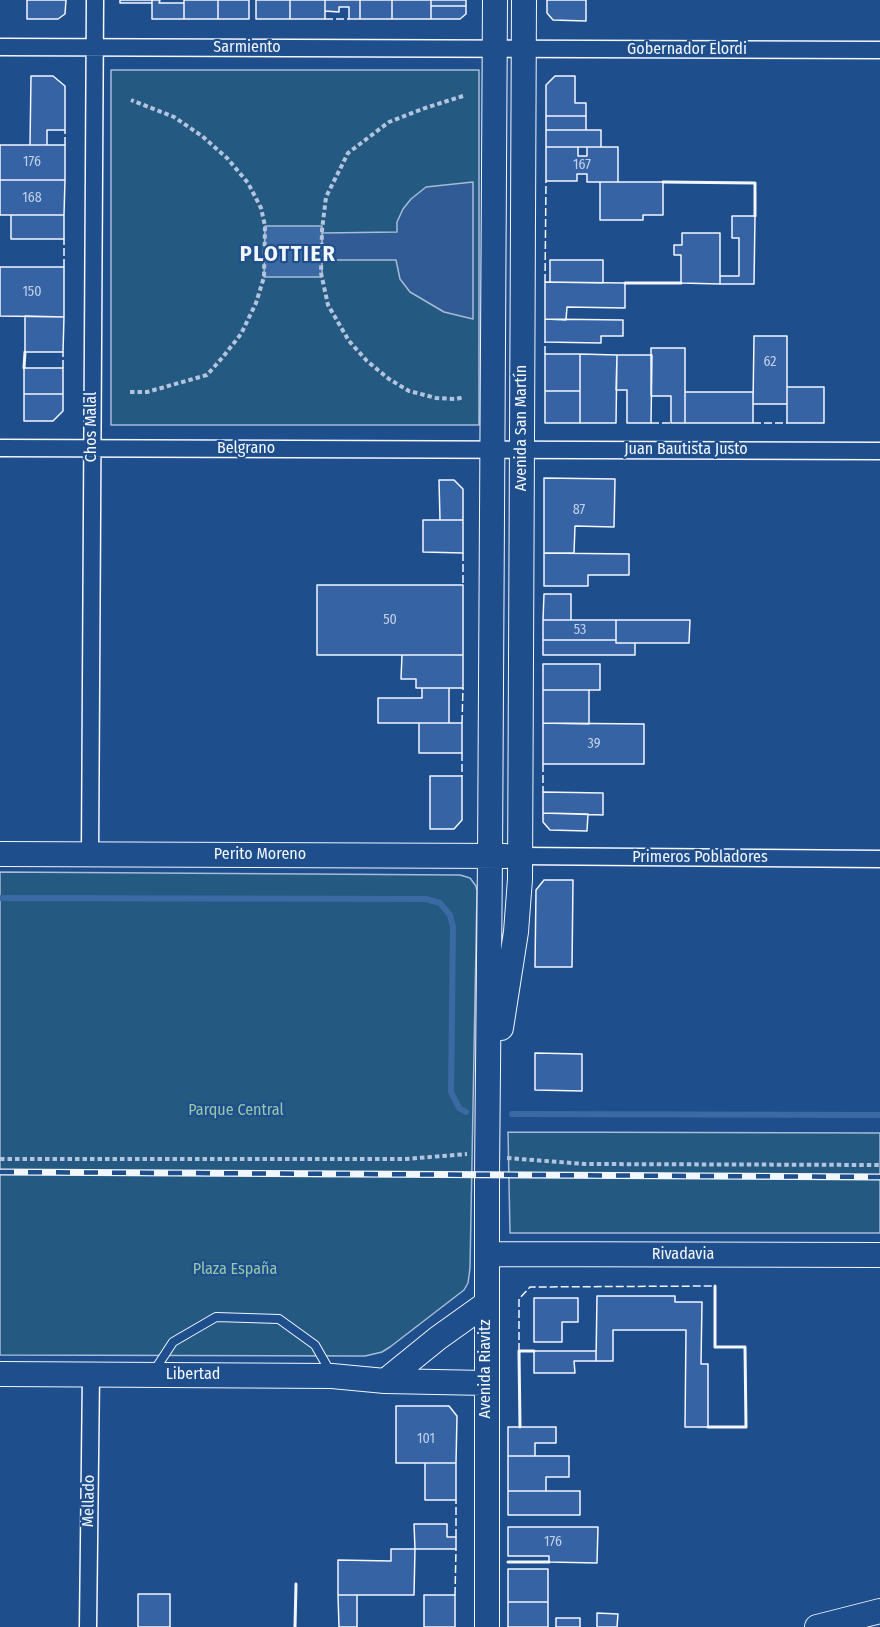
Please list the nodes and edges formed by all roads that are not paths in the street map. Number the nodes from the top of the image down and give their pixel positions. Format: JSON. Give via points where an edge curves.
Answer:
{"nodes":[{"id":1,"x":95,"y":0,"type":"edge"},
{"id":2,"x":495,"y":0,"type":"edge"},
{"id":3,"x":524,"y":0,"type":"edge"},
{"id":4,"x":0,"y":47,"type":"edge"},
{"id":5,"x":94,"y":47,"type":"junction"},
{"id":6,"x":494,"y":48,"type":"junction"},
{"id":7,"x":524,"y":49,"type":"junction"},
{"id":8,"x":880,"y":50,"type":"edge"},
{"id":9,"x":0,"y":448,"type":"edge"},
{"id":10,"x":92,"y":448,"type":"junction"},
{"id":11,"x":492,"y":449,"type":"junction"},
{"id":12,"x":522,"y":449,"type":"junction"},
{"id":13,"x":880,"y":451,"type":"edge"},
{"id":14,"x":0,"y":854,"type":"edge"},
{"id":15,"x":90,"y":854,"type":"junction"},
{"id":16,"x":490,"y":856,"type":"junction"},
{"id":17,"x":520,"y":856,"type":"junction"},
{"id":18,"x":880,"y":859,"type":"edge"},
{"id":19,"x":487,"y":1110,"type":"junction"},
{"id":20,"x":487,"y":1254,"type":"junction"},
{"id":21,"x":880,"y":1255,"type":"edge"},
{"id":22,"x":487,"y":1303,"type":"junction"},
{"id":23,"x":438,"y":1338,"type":"junction"},
{"id":24,"x":0,"y":1374,"type":"edge"},
{"id":25,"x":91,"y":1374,"type":"junction"},
{"id":26,"x":152,"y":1375,"type":"junction"},
{"id":27,"x":332,"y":1376,"type":"junction"},
{"id":28,"x":385,"y":1381,"type":"junction"},
{"id":29,"x":477,"y":1382,"type":"junction"},
{"id":30,"x":880,"y":1611,"type":"edge"},
{"id":31,"x":88,"y":1627,"type":"edge"},
{"id":32,"x":487,"y":1627,"type":"edge"},
{"id":33,"x":817,"y":1627,"type":"edge"}],
"edges":[{"from":1,"to":5,"type":"street","name":"Chos Malal"},
{"from":2,"to":6,"type":"main road","name":"Avenida San Martín"},
{"from":3,"to":7,"type":"main road","name":"Avenida San Martín"},
{"from":4,"to":5,"type":"street","name":"Sarmiento"},
{"from":5,"to":6,"type":"street","name":"Sarmiento"},
{"from":5,"to":10,"type":"street","name":"Chos Malal"},
{"from":6,"to":7,"type":"street","name":"Gobernador Elordi"},
{"from":6,"to":11,"type":"main road","name":"Avenida San Martín"},
{"from":7,"to":8,"type":"street","name":"Gobernador Elordi"},
{"from":7,"to":12,"type":"main road","name":"Avenida San Martín"},
{"from":9,"to":10,"type":"street","name":"Belgrano"},
{"from":10,"to":11,"type":"street","name":"Belgrano"},
{"from":10,"to":15,"type":"street","name":"Chos Malal"},
{"from":11,"to":12,"type":"street","name":"Juan Bautista Justo"},
{"from":11,"to":16,"type":"main road","name":"Avenida San Martín"},
{"from":12,"to":13,"type":"street","name":"Juan Bautista Justo"},
{"from":12,"to":17,"type":"main road","name":"Avenida San Martín"},
{"from":14,"to":15,"type":"main road","name":"Perito Moreno"},
{"from":15,"to":16,"type":"main road","name":"Perito Moreno"},
{"from":16,"to":17,"type":"main road","name":"Perito Moreno"},
{"from":16,"to":19,"type":"main road","name":"Avenida Riavitz"},
{"from":17,"to":18,"type":"street","name":"Primeros Pobladores"},
{"from":17,"to":19,"type":"main road","name":"Avenida Riavitz","via":[[516,932]]},
{"from":19,"to":20,"type":"main road","name":"Avenida Riavitz"},
{"from":20,"to":21,"type":"main road","name":"Rivadavia"},
{"from":20,"to":22,"type":"main road","name":"Avenida Riavitz"},
{"from":22,"to":23,"type":"main road"},
{"from":22,"to":29,"type":"main road","name":"Avenida Riavitz"},
{"from":23,"to":28,"type":"main road"},
{"from":23,"to":29,"type":"main road","via":[[440,1362]]},
{"from":24,"to":25,"type":"main road","name":"Libertad"},
{"from":25,"to":26,"type":"main road","name":"Libertad"},
{"from":25,"to":31,"type":"street","name":"Mellado"},
{"from":26,"to":27,"type":"main road","name":"Libertad"},
{"from":26,"to":27,"type":"lane","via":[[173,1342],[216,1317],[279,1319],[315,1345]]},
{"from":27,"to":28,"type":"main road","name":"Libertad"},
{"from":28,"to":29,"type":"main road","name":"Libertad"},
{"from":29,"to":32,"type":"main road","name":"Avenida Riavitz"},
{"from":30,"to":33,"type":"main road"}]}
